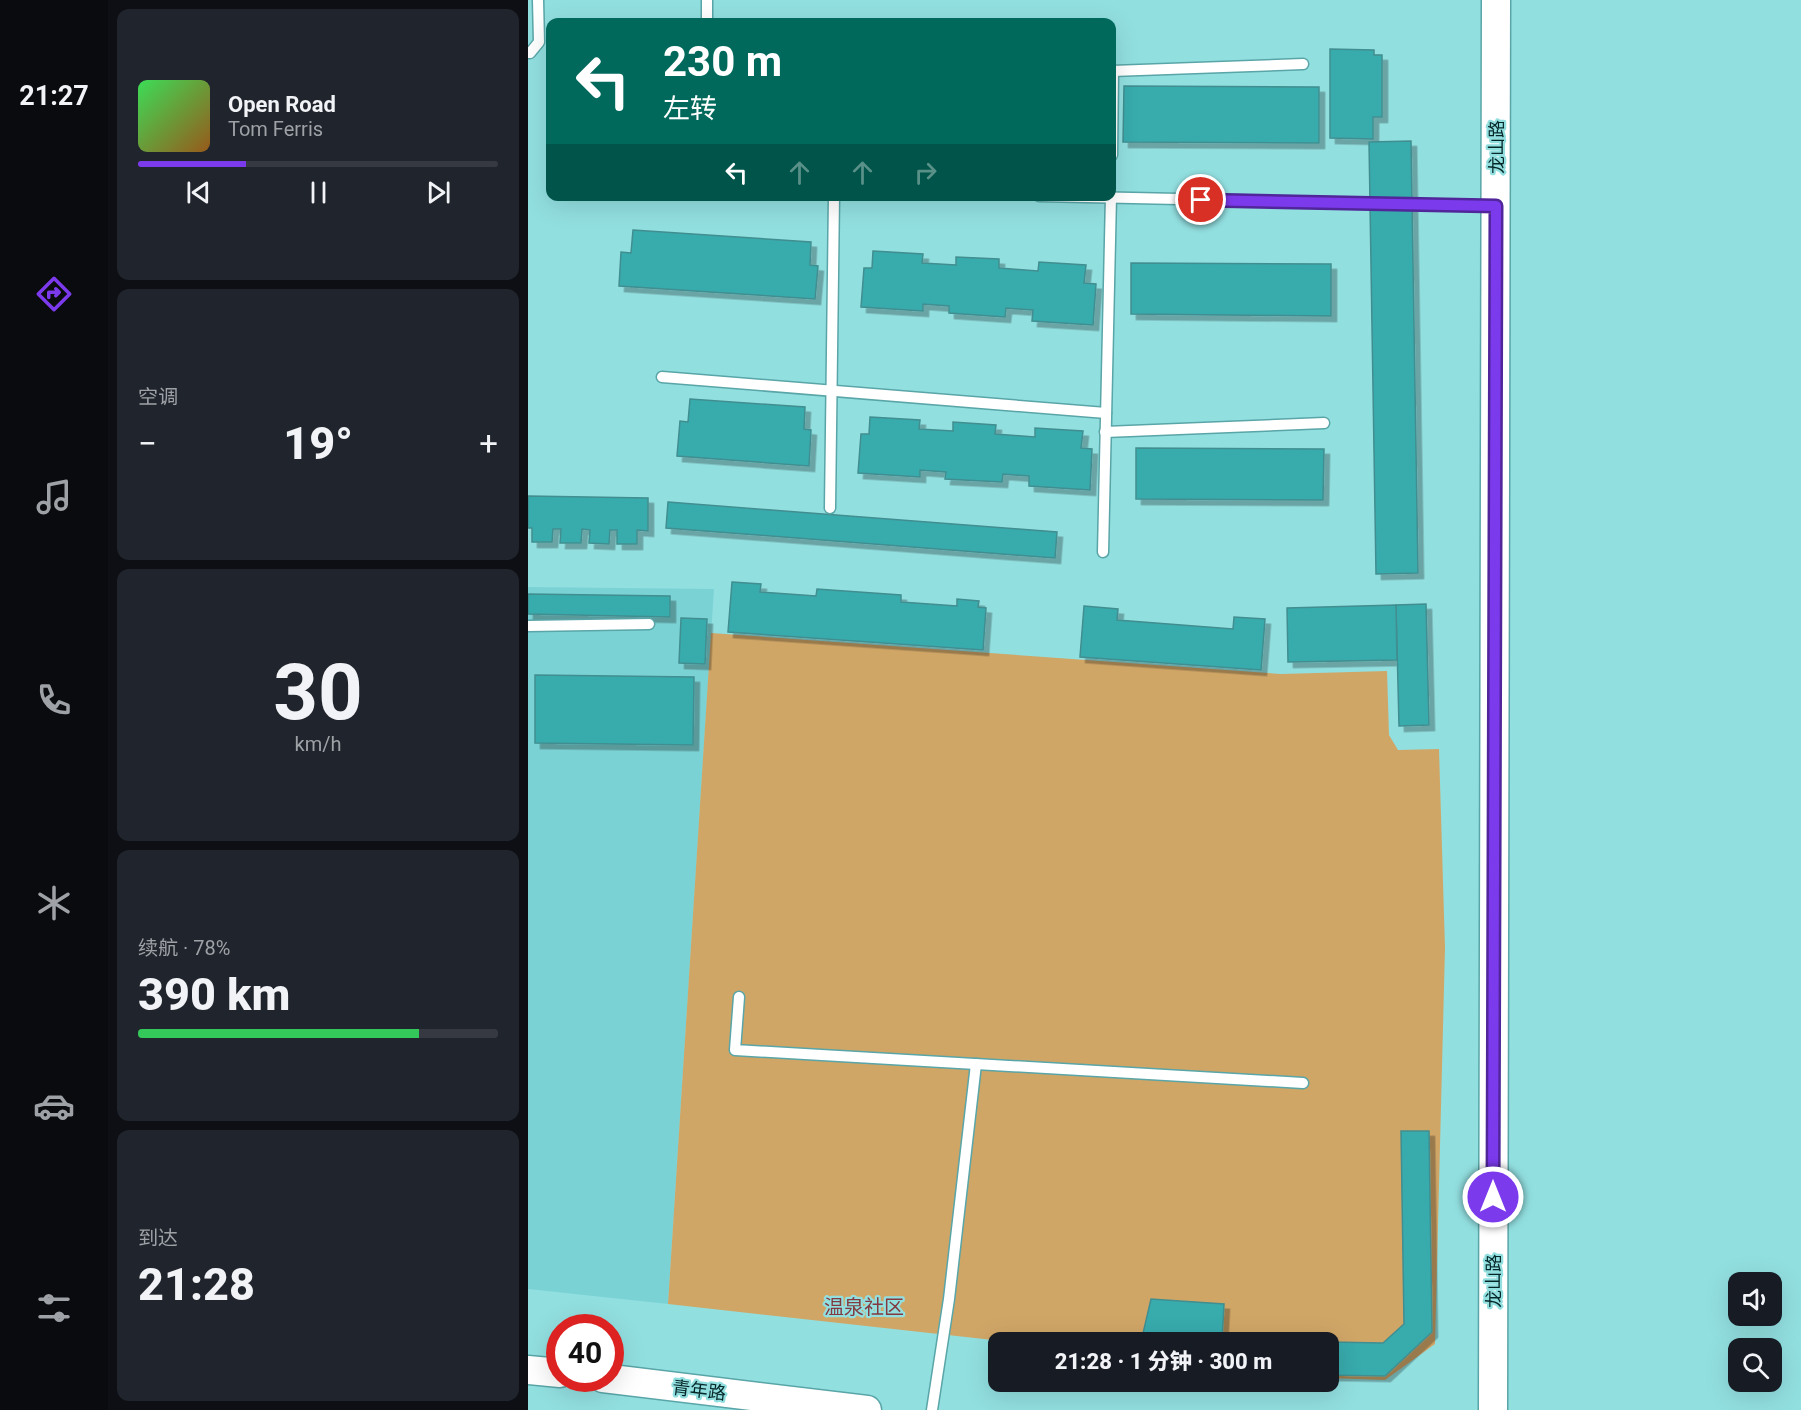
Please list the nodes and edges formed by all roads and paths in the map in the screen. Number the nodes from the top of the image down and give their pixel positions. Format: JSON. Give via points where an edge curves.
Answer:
{"nodes":[{"id":1,"x":538,"y":0,"type":"edge"},
{"id":2,"x":707,"y":0,"type":"edge"},
{"id":3,"x":1496,"y":0,"type":"edge"},
{"id":4,"x":706,"y":18,"type":"edge"},
{"id":5,"x":528,"y":53,"type":"edge"},
{"id":6,"x":1303,"y":64,"type":"dead end"},
{"id":7,"x":1116,"y":71,"type":"edge"},
{"id":8,"x":1116,"y":197,"type":"edge"},
{"id":9,"x":834,"y":201,"type":"edge"},
{"id":10,"x":1111,"y":201,"type":"edge"},
{"id":11,"x":1496,"y":206,"type":"junction"},
{"id":12,"x":662,"y":376,"type":"dead end"},
{"id":13,"x":831,"y":390,"type":"junction"},
{"id":14,"x":1106,"y":413,"type":"junction"},
{"id":15,"x":1324,"y":423,"type":"dead end"},
{"id":16,"x":1105,"y":432,"type":"junction"},
{"id":17,"x":830,"y":508,"type":"dead end"},
{"id":18,"x":1102,"y":552,"type":"dead end"},
{"id":19,"x":649,"y":624,"type":"dead end"},
{"id":20,"x":528,"y":626,"type":"edge"},
{"id":21,"x":739,"y":997,"type":"dead end"},
{"id":22,"x":975,"y":1064,"type":"junction"},
{"id":23,"x":1303,"y":1083,"type":"dead end"},
{"id":24,"x":528,"y":1370,"type":"edge"},
{"id":25,"x":546,"y":1372,"type":"edge"},
{"id":26,"x":624,"y":1381,"type":"edge"},
{"id":27,"x":867,"y":1410,"type":"edge"},
{"id":28,"x":932,"y":1410,"type":"edge"},
{"id":29,"x":1493,"y":1410,"type":"edge"}],
"edges":[{"from":1,"to":5,"type":"lane","via":[[539,42]]},
{"from":2,"to":4,"type":"lane"},
{"from":3,"to":11,"type":"street","name":"龙山路"},
{"from":6,"to":7,"type":"lane"},
{"from":8,"to":11,"type":"lane"},
{"from":9,"to":13,"type":"lane"},
{"from":10,"to":14,"type":"lane"},
{"from":11,"to":29,"type":"street","name":"龙山路"},
{"from":12,"to":13,"type":"lane"},
{"from":13,"to":14,"type":"lane"},
{"from":13,"to":17,"type":"lane"},
{"from":14,"to":16,"type":"lane"},
{"from":15,"to":16,"type":"lane"},
{"from":16,"to":18,"type":"lane"},
{"from":19,"to":20,"type":"lane"},
{"from":21,"to":22,"type":"lane","via":[[735,1050]]},
{"from":22,"to":23,"type":"lane"},
{"from":22,"to":28,"type":"lane","via":[[950,1299]]},
{"from":24,"to":25,"type":"street"},
{"from":26,"to":27,"type":"street","name":"青年路"}]}
